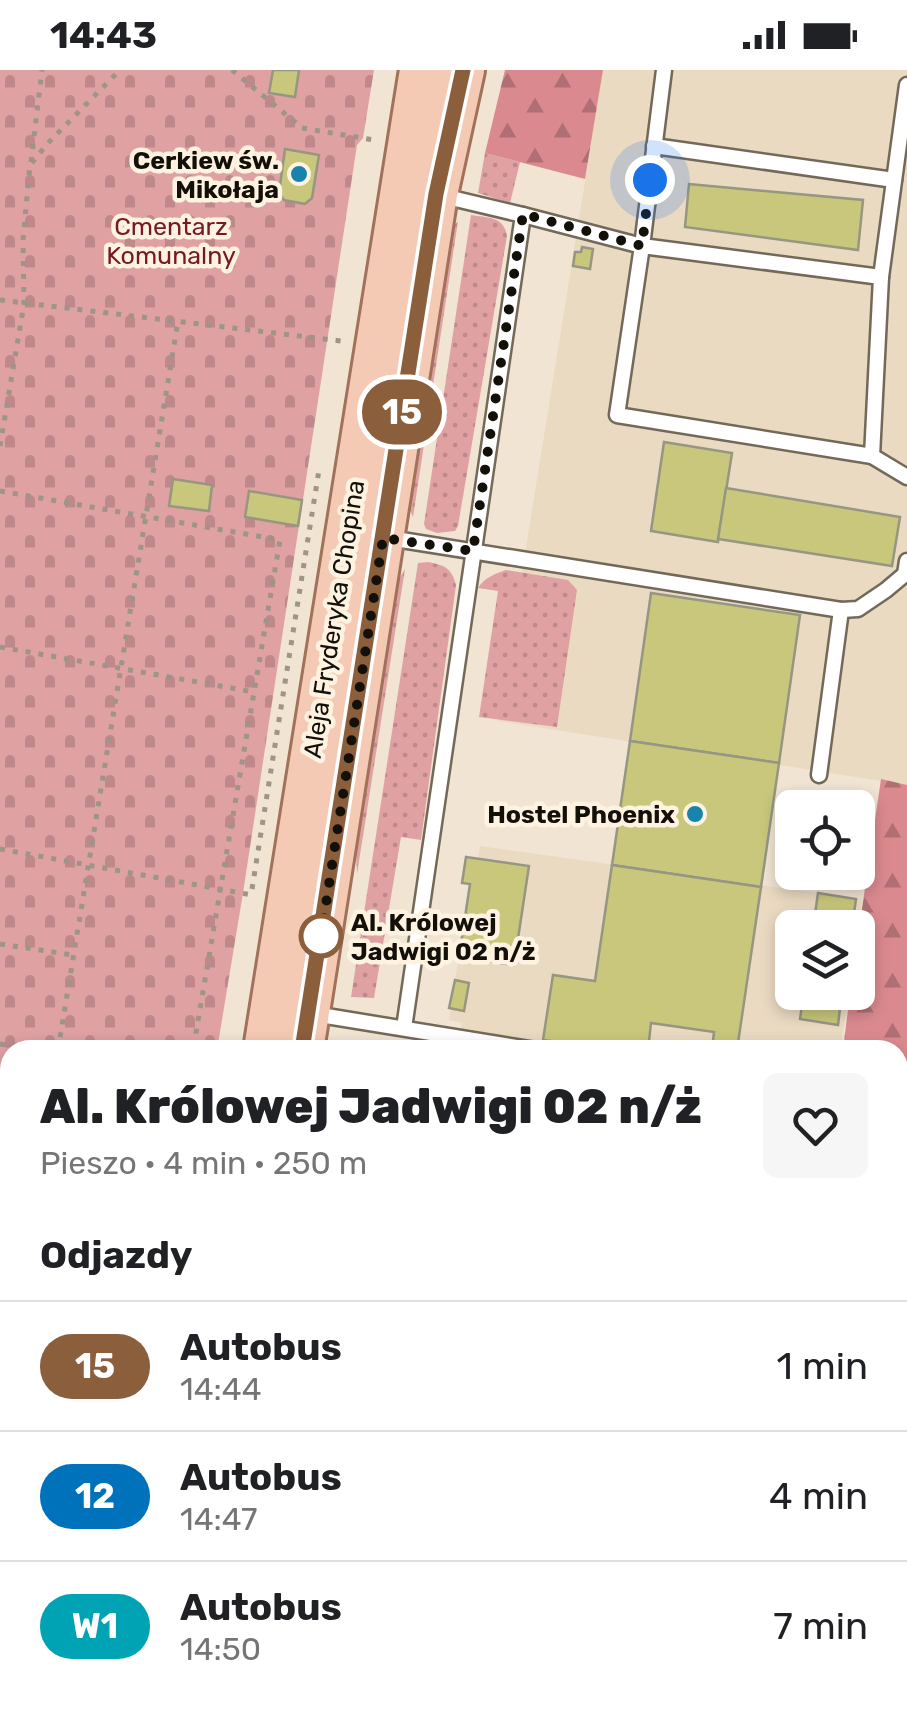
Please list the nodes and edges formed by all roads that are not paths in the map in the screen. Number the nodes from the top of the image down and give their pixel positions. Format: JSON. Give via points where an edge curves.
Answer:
{"nodes":[{"id":1,"x":421,"y":70,"type":"edge"},
{"id":2,"x":462,"y":70,"type":"edge"},
{"id":3,"x":664,"y":70,"type":"edge"},
{"id":4,"x":907,"y":85,"type":"edge"},
{"id":5,"x":654,"y":146,"type":"junction"},
{"id":6,"x":894,"y":180,"type":"junction"},
{"id":7,"x":436,"y":194,"type":"junction"},
{"id":8,"x":523,"y":214,"type":"junction"},
{"id":9,"x":642,"y":246,"type":"junction"},
{"id":10,"x":881,"y":277,"type":"junction"},
{"id":11,"x":872,"y":456,"type":"junction"},
{"id":12,"x":907,"y":477,"type":"edge"},
{"id":13,"x":383,"y":538,"type":"junction"},
{"id":14,"x":473,"y":551,"type":"junction"},
{"id":15,"x":907,"y":561,"type":"edge"},
{"id":16,"x":841,"y":610,"type":"junction"},
{"id":17,"x":819,"y":775,"type":"dead end"},
{"id":18,"x":404,"y":1028,"type":"junction"},
{"id":19,"x":306,"y":1032,"type":"edge"},
{"id":20,"x":267,"y":1040,"type":"edge"},
{"id":21,"x":475,"y":1040,"type":"edge"}],
"edges":[{"from":1,"to":20,"type":"main road","name":"Aleja Fryderyka Chopina"},
{"from":2,"to":7,"type":"main road","name":"Aleja Fryderyka Chopina"},
{"from":3,"to":5,"type":"lane"},
{"from":4,"to":6,"type":"lane"},
{"from":5,"to":6,"type":"lane"},
{"from":5,"to":9,"type":"lane"},
{"from":6,"to":10,"type":"lane"},
{"from":7,"to":8,"type":"lane"},
{"from":7,"to":13,"type":"main road","name":"Aleja Fryderyka Chopina"},
{"from":8,"to":9,"type":"lane"},
{"from":8,"to":14,"type":"lane"},
{"from":9,"to":10,"type":"lane"},
{"from":9,"to":11,"type":"lane","via":[[617,414]]},
{"from":10,"to":11,"type":"lane"},
{"from":11,"to":12,"type":"lane"},
{"from":13,"to":14,"type":"lane"},
{"from":13,"to":19,"type":"main road","name":"Aleja Fryderyka Chopina"},
{"from":14,"to":16,"type":"lane"},
{"from":14,"to":18,"type":"lane"},
{"from":15,"to":16,"type":"lane","via":[[904,574],[886,590],[858,609]]},
{"from":16,"to":17,"type":"lane"},
{"from":18,"to":19,"type":"lane"},
{"from":18,"to":21,"type":"lane"}]}
